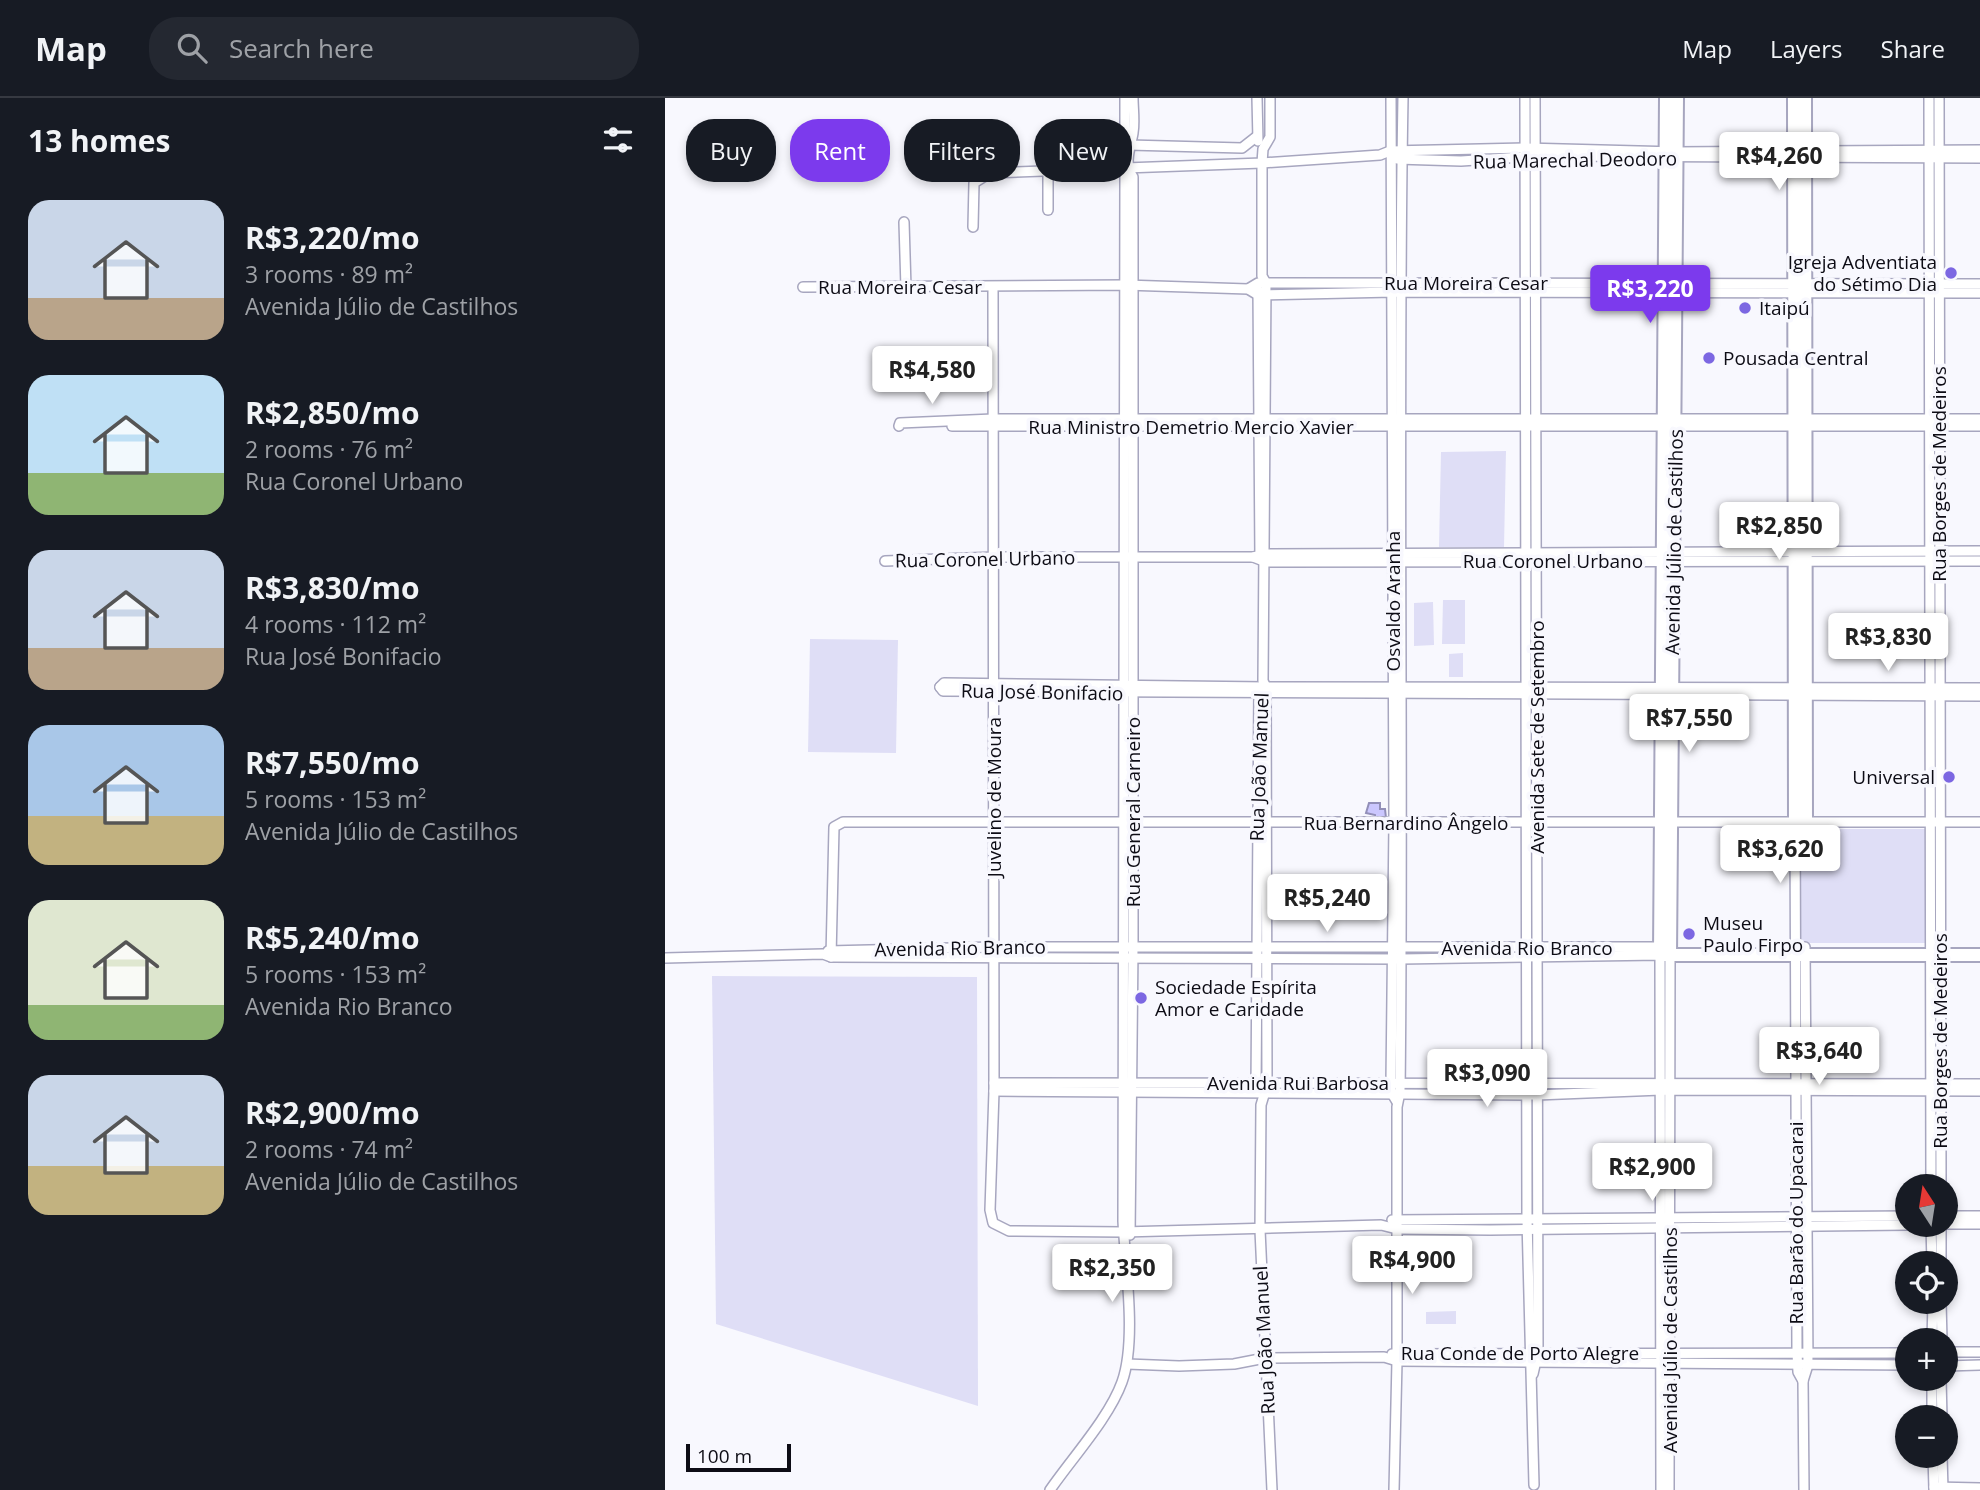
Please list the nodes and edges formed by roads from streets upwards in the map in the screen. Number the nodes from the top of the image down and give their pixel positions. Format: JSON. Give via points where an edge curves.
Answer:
{"nodes":[{"id":1,"x":1125,"y":98,"type":"edge"},
{"id":2,"x":1133,"y":98,"type":"edge"},
{"id":3,"x":1257,"y":98,"type":"edge"},
{"id":4,"x":1270,"y":98,"type":"edge"},
{"id":5,"x":1391,"y":98,"type":"edge"},
{"id":6,"x":1403,"y":98,"type":"edge"},
{"id":7,"x":1525,"y":98,"type":"edge"},
{"id":8,"x":1535,"y":98,"type":"edge"},
{"id":9,"x":1666,"y":98,"type":"edge"},
{"id":10,"x":1677,"y":98,"type":"edge"},
{"id":11,"x":1794,"y":98,"type":"edge"},
{"id":12,"x":1805,"y":98,"type":"edge"},
{"id":13,"x":1929,"y":98,"type":"edge"},
{"id":14,"x":1939,"y":98,"type":"edge"},
{"id":15,"x":1530,"y":117,"type":"junction"},
{"id":16,"x":1934,"y":118,"type":"junction"},
{"id":17,"x":1129,"y":119,"type":"edge"},
{"id":18,"x":1129,"y":119,"type":"edge"},
{"id":19,"x":1256,"y":138,"type":"junction"},
{"id":20,"x":1132,"y":145,"type":"edge"},
{"id":21,"x":1263,"y":149,"type":"junction"},
{"id":22,"x":1980,"y":150,"type":"edge"},
{"id":23,"x":1531,"y":152,"type":"junction"},
{"id":24,"x":1935,"y":153,"type":"junction"},
{"id":25,"x":1390,"y":155,"type":"junction"},
{"id":26,"x":1402,"y":155,"type":"junction"},
{"id":27,"x":1671,"y":155,"type":"junction"},
{"id":28,"x":1800,"y":155,"type":"junction"},
{"id":29,"x":1980,"y":158,"type":"edge"},
{"id":30,"x":1262,"y":163,"type":"junction"},
{"id":31,"x":1132,"y":167,"type":"edge"},
{"id":32,"x":1034,"y":171,"type":"edge"},
{"id":33,"x":1048,"y":182,"type":"edge"},
{"id":34,"x":1126,"y":182,"type":"edge"},
{"id":35,"x":1048,"y":210,"type":"dead end"},
{"id":36,"x":1392,"y":219,"type":"junction"},
{"id":37,"x":1403,"y":220,"type":"junction"},
{"id":38,"x":1525,"y":220,"type":"junction"},
{"id":39,"x":1537,"y":220,"type":"junction"},
{"id":40,"x":904,"y":222,"type":"dead end"},
{"id":41,"x":973,"y":227,"type":"dead end"},
{"id":42,"x":1262,"y":281,"type":"junction"},
{"id":43,"x":1334,"y":283,"type":"junction"},
{"id":44,"x":1129,"y":285,"type":"junction"},
{"id":45,"x":1980,"y":285,"type":"edge"},
{"id":46,"x":803,"y":287,"type":"dead end"},
{"id":47,"x":1398,"y":287,"type":"junction"},
{"id":48,"x":906,"y":288,"type":"junction"},
{"id":49,"x":993,"y":288,"type":"junction"},
{"id":50,"x":1525,"y":288,"type":"junction"},
{"id":51,"x":1537,"y":288,"type":"junction"},
{"id":52,"x":1672,"y":288,"type":"junction"},
{"id":53,"x":1934,"y":288,"type":"junction"},
{"id":54,"x":1248,"y":289,"type":"junction"},
{"id":55,"x":1800,"y":290,"type":"junction"},
{"id":56,"x":1980,"y":293,"type":"edge"},
{"id":57,"x":1333,"y":294,"type":"junction"},
{"id":58,"x":1262,"y":295,"type":"junction"},
{"id":59,"x":1530,"y":355,"type":"junction"},
{"id":60,"x":993,"y":422,"type":"junction"},
{"id":61,"x":1977,"y":422,"type":"edge"},
{"id":62,"x":1128,"y":423,"type":"junction"},
{"id":63,"x":1263,"y":423,"type":"junction"},
{"id":64,"x":1530,"y":423,"type":"junction"},
{"id":65,"x":1397,"y":424,"type":"junction"},
{"id":66,"x":1670,"y":424,"type":"junction"},
{"id":67,"x":1799,"y":424,"type":"junction"},
{"id":68,"x":1933,"y":424,"type":"junction"},
{"id":69,"x":1980,"y":551,"type":"edge"},
{"id":70,"x":1534,"y":555,"type":"junction"},
{"id":71,"x":1669,"y":556,"type":"junction"},
{"id":72,"x":995,"y":557,"type":"junction"},
{"id":73,"x":1129,"y":557,"type":"junction"},
{"id":74,"x":1935,"y":557,"type":"junction"},
{"id":75,"x":1800,"y":558,"type":"junction"},
{"id":76,"x":1261,"y":559,"type":"junction"},
{"id":77,"x":1397,"y":559,"type":"junction"},
{"id":78,"x":885,"y":561,"type":"dead end"},
{"id":79,"x":1980,"y":561,"type":"edge"},
{"id":80,"x":1526,"y":562,"type":"junction"},
{"id":81,"x":994,"y":687,"type":"junction"},
{"id":82,"x":1980,"y":688,"type":"edge"},
{"id":83,"x":1128,"y":689,"type":"junction"},
{"id":84,"x":1263,"y":689,"type":"junction"},
{"id":85,"x":1397,"y":690,"type":"junction"},
{"id":86,"x":1532,"y":691,"type":"junction"},
{"id":87,"x":1668,"y":692,"type":"junction"},
{"id":88,"x":1799,"y":692,"type":"junction"},
{"id":89,"x":1935,"y":692,"type":"junction"},
{"id":90,"x":1980,"y":696,"type":"edge"},
{"id":91,"x":1263,"y":758,"type":"junction"},
{"id":92,"x":1930,"y":785,"type":"junction"},
{"id":93,"x":1940,"y":785,"type":"junction"},
{"id":94,"x":1128,"y":822,"type":"junction"},
{"id":95,"x":1257,"y":822,"type":"junction"},
{"id":96,"x":1269,"y":822,"type":"junction"},
{"id":97,"x":1399,"y":822,"type":"junction"},
{"id":98,"x":1667,"y":822,"type":"junction"},
{"id":99,"x":1935,"y":822,"type":"junction"},
{"id":100,"x":1980,"y":822,"type":"edge"},
{"id":101,"x":994,"y":823,"type":"junction"},
{"id":102,"x":1800,"y":823,"type":"junction"},
{"id":103,"x":1525,"y":824,"type":"junction"},
{"id":104,"x":1537,"y":824,"type":"junction"},
{"id":105,"x":1123,"y":860,"type":"junction"},
{"id":106,"x":1133,"y":860,"type":"junction"},
{"id":107,"x":1123,"y":894,"type":"junction"},
{"id":108,"x":1133,"y":894,"type":"junction"},
{"id":109,"x":1256,"y":905,"type":"junction"},
{"id":110,"x":1267,"y":905,"type":"junction"},
{"id":111,"x":1123,"y":924,"type":"junction"},
{"id":112,"x":1133,"y":924,"type":"junction"},
{"id":113,"x":1980,"y":947,"type":"edge"},
{"id":114,"x":1133,"y":948,"type":"junction"},
{"id":115,"x":1665,"y":951,"type":"junction"},
{"id":116,"x":1800,"y":951,"type":"junction"},
{"id":117,"x":1934,"y":951,"type":"junction"},
{"id":118,"x":993,"y":952,"type":"junction"},
{"id":119,"x":1195,"y":953,"type":"junction"},
{"id":120,"x":1261,"y":953,"type":"junction"},
{"id":121,"x":1397,"y":953,"type":"junction"},
{"id":122,"x":1532,"y":953,"type":"junction"},
{"id":123,"x":828,"y":954,"type":"junction"},
{"id":124,"x":1126,"y":955,"type":"junction"},
{"id":125,"x":1980,"y":955,"type":"edge"},
{"id":126,"x":665,"y":958,"type":"edge"},
{"id":127,"x":1980,"y":1084,"type":"edge"},
{"id":128,"x":1127,"y":1086,"type":"junction"},
{"id":129,"x":1665,"y":1086,"type":"junction"},
{"id":130,"x":994,"y":1087,"type":"junction"},
{"id":131,"x":1800,"y":1088,"type":"junction"},
{"id":132,"x":1934,"y":1088,"type":"junction"},
{"id":133,"x":1261,"y":1090,"type":"junction"},
{"id":134,"x":1396,"y":1090,"type":"junction"},
{"id":135,"x":1532,"y":1090,"type":"junction"},
{"id":136,"x":1980,"y":1091,"type":"edge"},
{"id":137,"x":1931,"y":1174,"type":"edge"},
{"id":138,"x":1940,"y":1174,"type":"edge"},
{"id":139,"x":1895,"y":1217,"type":"edge"},
{"id":140,"x":1958,"y":1217,"type":"edge"},
{"id":141,"x":1979,"y":1220,"type":"edge"},
{"id":142,"x":1856,"y":1221,"type":"junction"},
{"id":143,"x":1659,"y":1222,"type":"junction"},
{"id":144,"x":1671,"y":1222,"type":"junction"},
{"id":145,"x":1801,"y":1222,"type":"junction"},
{"id":146,"x":1895,"y":1223,"type":"edge"},
{"id":147,"x":1958,"y":1223,"type":"edge"},
{"id":148,"x":1397,"y":1224,"type":"junction"},
{"id":149,"x":1531,"y":1225,"type":"junction"},
{"id":150,"x":1259,"y":1230,"type":"junction"},
{"id":151,"x":1127,"y":1232,"type":"junction"},
{"id":152,"x":1532,"y":1261,"type":"junction"},
{"id":153,"x":1538,"y":1352,"type":"junction"},
{"id":154,"x":1958,"y":1352,"type":"edge"},
{"id":155,"x":1980,"y":1352,"type":"edge"},
{"id":156,"x":1735,"y":1353,"type":"junction"},
{"id":157,"x":1802,"y":1353,"type":"junction"},
{"id":158,"x":1865,"y":1353,"type":"junction"},
{"id":159,"x":1895,"y":1353,"type":"edge"},
{"id":160,"x":1397,"y":1356,"type":"junction"},
{"id":161,"x":1600,"y":1357,"type":"junction"},
{"id":162,"x":1265,"y":1358,"type":"junction"},
{"id":163,"x":1665,"y":1358,"type":"junction"},
{"id":164,"x":1531,"y":1359,"type":"junction"},
{"id":165,"x":1734,"y":1363,"type":"junction"},
{"id":166,"x":1127,"y":1364,"type":"junction"},
{"id":167,"x":1803,"y":1365,"type":"junction"},
{"id":168,"x":1864,"y":1365,"type":"junction"},
{"id":169,"x":1895,"y":1365,"type":"edge"},
{"id":170,"x":1980,"y":1365,"type":"edge"},
{"id":171,"x":1958,"y":1366,"type":"edge"},
{"id":172,"x":1665,"y":1445,"type":"junction"},
{"id":173,"x":1935,"y":1468,"type":"edge"},
{"id":174,"x":1940,"y":1468,"type":"edge"},
{"id":175,"x":1534,"y":1485,"type":"dead end"},
{"id":176,"x":1938,"y":1488,"type":"edge"},
{"id":177,"x":1980,"y":1488,"type":"edge"},
{"id":178,"x":1050,"y":1490,"type":"edge"},
{"id":179,"x":1272,"y":1490,"type":"edge"},
{"id":180,"x":1394,"y":1490,"type":"edge"},
{"id":181,"x":1661,"y":1490,"type":"edge"},
{"id":182,"x":1669,"y":1490,"type":"edge"},
{"id":183,"x":1804,"y":1490,"type":"edge"}],
"edges":[{"from":1,"to":17,"type":"street","name":"Rua General Carneiro"},
{"from":2,"to":18,"type":"street","name":"Rua General Carneiro"},
{"from":3,"to":19,"type":"street"},
{"from":4,"to":21,"type":"street","name":"Rua João Manuel","via":[[1271,137]]},
{"from":5,"to":25,"type":"street","name":"Osvaldo Aranha"},
{"from":6,"to":26,"type":"street","name":"Osvaldo Aranha"},
{"from":7,"to":15,"type":"street","name":"Avenida Sete de Setembro"},
{"from":8,"to":15,"type":"street","name":"Avenida Sete de Setembro"},
{"from":9,"to":27,"type":"street","name":"Avenida Júlio de Castilhos"},
{"from":10,"to":27,"type":"street","name":"Avenida Júlio de Castilhos"},
{"from":11,"to":28,"type":"street","name":"Rua Barão do Upacarai"},
{"from":12,"to":28,"type":"street","name":"Rua Barão do Upacarai"},
{"from":13,"to":16,"type":"street","name":"Rua Borges de Medeiros"},
{"from":14,"to":16,"type":"street","name":"Rua Borges de Medeiros"},
{"from":15,"to":23,"type":"street","name":"Avenida Sete de Setembro"},
{"from":16,"to":24,"type":"street","name":"Rua Borges de Medeiros"},
{"from":19,"to":20,"type":"street","via":[[1242,148]]},
{"from":19,"to":21,"type":"street"},
{"from":21,"to":30,"type":"street","name":"Rua João Manuel"},
{"from":22,"to":24,"type":"street","name":"Rua Marechal Deodoro"},
{"from":23,"to":26,"type":"street","name":"Rua Marechal Deodoro"},
{"from":23,"to":27,"type":"street","name":"Rua Marechal Deodoro"},
{"from":23,"to":38,"type":"street","name":"Avenida Sete de Setembro"},
{"from":23,"to":39,"type":"street","name":"Avenida Sete de Setembro"},
{"from":24,"to":28,"type":"street","name":"Rua Marechal Deodoro"},
{"from":24,"to":29,"type":"street","name":"Rua Marechal Deodoro"},
{"from":24,"to":53,"type":"street","name":"Rua Borges de Medeiros"},
{"from":25,"to":26,"type":"street","name":"Rua Marechal Deodoro"},
{"from":25,"to":30,"type":"street","name":"Rua Marechal Deodoro"},
{"from":25,"to":36,"type":"street","name":"Osvaldo Aranha"},
{"from":26,"to":37,"type":"street","name":"Osvaldo Aranha"},
{"from":27,"to":28,"type":"street","name":"Rua Marechal Deodoro"},
{"from":27,"to":52,"type":"street","name":"Avenida Júlio de Castilhos"},
{"from":28,"to":55,"type":"street","name":"Rua Barão do Upacarai"},
{"from":30,"to":31,"type":"street","name":"Rua Marechal Deodoro"},
{"from":30,"to":42,"type":"street","name":"Rua João Manuel"},
{"from":32,"to":41,"type":"street","name":"Rua Marechal Deodoro","via":[[990,173],[974,183]]},
{"from":33,"to":35,"type":"street"},
{"from":34,"to":44,"type":"street","name":"Rua General Carneiro"},
{"from":36,"to":37,"type":"street"},
{"from":36,"to":47,"type":"street","name":"Osvaldo Aranha"},
{"from":37,"to":47,"type":"street","name":"Osvaldo Aranha"},
{"from":38,"to":39,"type":"street"},
{"from":38,"to":50,"type":"street","name":"Avenida Sete de Setembro"},
{"from":39,"to":51,"type":"street","name":"Avenida Sete de Setembro"},
{"from":40,"to":48,"type":"street"},
{"from":42,"to":43,"type":"street","name":"Rua Moreira Cesar"},
{"from":42,"to":54,"type":"street"},
{"from":42,"to":58,"type":"street","name":"Rua João Manuel"},
{"from":43,"to":47,"type":"street","name":"Rua Moreira Cesar"},
{"from":43,"to":57,"type":"street"},
{"from":44,"to":49,"type":"street","name":"Rua Moreira Cesar"},
{"from":44,"to":54,"type":"street","name":"Rua Moreira Cesar"},
{"from":44,"to":62,"type":"street","name":"Rua General Carneiro"},
{"from":45,"to":53,"type":"street","name":"Rua Moreira Cesar"},
{"from":46,"to":48,"type":"street","name":"Rua Moreira Cesar"},
{"from":47,"to":50,"type":"street","name":"Rua Moreira Cesar"},
{"from":47,"to":57,"type":"street","name":"Rua Moreira Cesar"},
{"from":47,"to":65,"type":"street","name":"Osvaldo Aranha"},
{"from":48,"to":49,"type":"street","name":"Rua Moreira Cesar"},
{"from":49,"to":60,"type":"street","name":"Juvelino de Moura"},
{"from":50,"to":51,"type":"street","name":"Rua Moreira Cesar"},
{"from":50,"to":59,"type":"street","name":"Avenida Sete de Setembro"},
{"from":51,"to":52,"type":"street","name":"Rua Moreira Cesar"},
{"from":51,"to":59,"type":"street","name":"Avenida Sete de Setembro"},
{"from":52,"to":55,"type":"street","name":"Rua Moreira Cesar"},
{"from":52,"to":66,"type":"street","name":"Avenida Júlio de Castilhos"},
{"from":53,"to":55,"type":"street","name":"Rua Moreira Cesar"},
{"from":53,"to":56,"type":"street","name":"Rua Moreira Cesar"},
{"from":53,"to":68,"type":"street","name":"Rua Borges de Medeiros"},
{"from":54,"to":58,"type":"street","name":"Rua Moreira Cesar"},
{"from":55,"to":67,"type":"street","name":"Rua Barão do Upacarai"},
{"from":57,"to":58,"type":"street","name":"Rua Moreira Cesar"},
{"from":58,"to":63,"type":"street","name":"Rua João Manuel"},
{"from":59,"to":64,"type":"street","name":"Avenida Sete de Setembro"},
{"from":60,"to":60,"type":"street","name":"Rua Ministro Demetrio Mercio Xavier","via":[[899,424],[900,427]]},
{"from":60,"to":62,"type":"street","name":"Rua Ministro Demetrio Mercio Xavier"},
{"from":60,"to":72,"type":"street","name":"Juvelino de Moura"},
{"from":61,"to":68,"type":"street","name":"Rua Ministro Demetrio Mercio Xavier"},
{"from":62,"to":63,"type":"street","name":"Rua Ministro Demetrio Mercio Xavier"},
{"from":62,"to":73,"type":"street","name":"Rua General Carneiro"},
{"from":63,"to":65,"type":"street","name":"Rua Ministro Demetrio Mercio Xavier"},
{"from":63,"to":76,"type":"street","name":"Rua João Manuel"},
{"from":64,"to":65,"type":"street","name":"Rua Ministro Demetrio Mercio Xavier"},
{"from":64,"to":66,"type":"street","name":"Rua Ministro Demetrio Mercio Xavier"},
{"from":64,"to":70,"type":"street","name":"Avenida Sete de Setembro"},
{"from":65,"to":77,"type":"street","name":"Osvaldo Aranha"},
{"from":66,"to":67,"type":"street","name":"Rua Ministro Demetrio Mercio Xavier"},
{"from":66,"to":71,"type":"street","name":"Avenida Júlio de Castilhos"},
{"from":67,"to":68,"type":"street","name":"Rua Ministro Demetrio Mercio Xavier"},
{"from":67,"to":75,"type":"street","name":"Rua Barão do Upacarai"},
{"from":68,"to":74,"type":"street","name":"Rua Borges de Medeiros"},
{"from":69,"to":74,"type":"street","name":"Rua Coronel Urbano"},
{"from":70,"to":71,"type":"street","name":"Rua Coronel Urbano"},
{"from":70,"to":77,"type":"street","name":"Rua Coronel Urbano"},
{"from":70,"to":80,"type":"street","name":"Avenida Sete de Setembro"},
{"from":70,"to":86,"type":"street","name":"Avenida Sete de Setembro"},
{"from":71,"to":75,"type":"street","name":"Rua Coronel Urbano"},
{"from":71,"to":87,"type":"street","name":"Avenida Júlio de Castilhos"},
{"from":72,"to":73,"type":"street","name":"Rua Coronel Urbano"},
{"from":72,"to":78,"type":"street","name":"Rua Coronel Urbano"},
{"from":72,"to":81,"type":"street","name":"Juvelino de Moura"},
{"from":73,"to":76,"type":"street","name":"Rua Coronel Urbano"},
{"from":73,"to":83,"type":"street","name":"Rua General Carneiro"},
{"from":74,"to":75,"type":"street","name":"Rua Coronel Urbano"},
{"from":74,"to":79,"type":"street","name":"Rua Coronel Urbano"},
{"from":74,"to":89,"type":"street","name":"Rua Borges de Medeiros"},
{"from":75,"to":88,"type":"street","name":"Rua Barão do Upacarai"},
{"from":76,"to":77,"type":"street","name":"Rua Coronel Urbano"},
{"from":76,"to":84,"type":"street","name":"Rua João Manuel"},
{"from":77,"to":80,"type":"street","name":"Rua Coronel Urbano"},
{"from":77,"to":85,"type":"street","name":"Osvaldo Aranha"},
{"from":80,"to":86,"type":"street","name":"Avenida Sete de Setembro"},
{"from":81,"to":81,"type":"street","name":"Rua José Bonifacio","via":[[944,683],[940,687],[943,691]]},
{"from":81,"to":83,"type":"street","name":"Rua José Bonifacio"},
{"from":81,"to":101,"type":"street","name":"Juvelino de Moura"},
{"from":82,"to":89,"type":"street","name":"Rua José Bonifacio"},
{"from":83,"to":84,"type":"street","name":"Rua José Bonifacio"},
{"from":83,"to":94,"type":"street","name":"Rua General Carneiro"},
{"from":84,"to":85,"type":"street","name":"Rua José Bonifacio"},
{"from":84,"to":91,"type":"street","name":"Rua João Manuel"},
{"from":85,"to":86,"type":"street","name":"Rua José Bonifacio"},
{"from":85,"to":97,"type":"street","name":"Osvaldo Aranha"},
{"from":86,"to":87,"type":"street","name":"Rua José Bonifacio"},
{"from":86,"to":103,"type":"street","name":"Avenida Sete de Setembro"},
{"from":86,"to":104,"type":"street","name":"Avenida Sete de Setembro"},
{"from":87,"to":88,"type":"street","name":"Rua José Bonifacio"},
{"from":87,"to":98,"type":"street","name":"Avenida Júlio de Castilhos"},
{"from":88,"to":89,"type":"street","name":"Rua José Bonifacio"},
{"from":88,"to":102,"type":"street","name":"Rua Barão do Upacarai"},
{"from":89,"to":90,"type":"street","name":"Rua José Bonifacio"},
{"from":89,"to":92,"type":"street","name":"Rua Borges de Medeiros"},
{"from":89,"to":93,"type":"street","name":"Rua Borges de Medeiros"},
{"from":91,"to":95,"type":"street","name":"Rua João Manuel"},
{"from":91,"to":96,"type":"street","name":"Rua João Manuel"},
{"from":92,"to":93,"type":"street"},
{"from":92,"to":99,"type":"street","name":"Rua Borges de Medeiros"},
{"from":93,"to":99,"type":"street","name":"Rua Borges de Medeiros"},
{"from":94,"to":95,"type":"street","name":"Rua Bernardino Ângelo"},
{"from":94,"to":101,"type":"street","name":"Rua Bernardino Ângelo"},
{"from":94,"to":105,"type":"street","name":"Rua General Carneiro"},
{"from":94,"to":106,"type":"street","name":"Rua General Carneiro"},
{"from":95,"to":96,"type":"street","name":"Rua Bernardino Ângelo"},
{"from":95,"to":109,"type":"street","name":"Rua João Manuel"},
{"from":96,"to":97,"type":"street","name":"Rua Bernardino Ângelo"},
{"from":96,"to":110,"type":"street","name":"Rua João Manuel"},
{"from":97,"to":103,"type":"street","name":"Rua Bernardino Ângelo"},
{"from":97,"to":121,"type":"street","name":"Osvaldo Aranha"},
{"from":98,"to":102,"type":"street","name":"Rua Bernardino Ângelo"},
{"from":98,"to":104,"type":"street","name":"Rua Bernardino Ângelo"},
{"from":98,"to":115,"type":"street","name":"Avenida Júlio de Castilhos"},
{"from":99,"to":100,"type":"street","name":"Rua Bernardino Ângelo"},
{"from":99,"to":102,"type":"street","name":"Rua Bernardino Ângelo"},
{"from":99,"to":117,"type":"street","name":"Rua Borges de Medeiros"},
{"from":101,"to":118,"type":"street","name":"Juvelino de Moura"},
{"from":101,"to":123,"type":"street","name":"Rua Bernardino Ângelo","via":[[843,822],[834,827]]},
{"from":102,"to":116,"type":"street","name":"Rua Barão do Upacarai"},
{"from":103,"to":104,"type":"street","name":"Rua Bernardino Ângelo"},
{"from":103,"to":122,"type":"street","name":"Avenida Sete de Setembro"},
{"from":104,"to":122,"type":"street","name":"Avenida Sete de Setembro"},
{"from":105,"to":106,"type":"street"},
{"from":105,"to":107,"type":"street","name":"Rua General Carneiro"},
{"from":106,"to":108,"type":"street","name":"Rua General Carneiro"},
{"from":107,"to":108,"type":"street"},
{"from":107,"to":111,"type":"street","name":"Rua General Carneiro"},
{"from":108,"to":112,"type":"street","name":"Rua General Carneiro"},
{"from":109,"to":110,"type":"street"},
{"from":109,"to":120,"type":"street","name":"Rua João Manuel"},
{"from":110,"to":120,"type":"street","name":"Rua João Manuel"},
{"from":111,"to":112,"type":"street"},
{"from":111,"to":124,"type":"street","name":"Rua General Carneiro"},
{"from":112,"to":114,"type":"street","name":"Rua General Carneiro"},
{"from":113,"to":117,"type":"street","name":"Avenida Rio Branco"},
{"from":114,"to":119,"type":"street","name":"Avenida Rio Branco"},
{"from":114,"to":124,"type":"street","name":"Avenida Rio Branco"},
{"from":115,"to":116,"type":"street","name":"Avenida Rio Branco"},
{"from":115,"to":122,"type":"street","name":"Avenida Rio Branco"},
{"from":115,"to":129,"type":"street","name":"Avenida Júlio de Castilhos"},
{"from":116,"to":117,"type":"street","name":"Avenida Rio Branco"},
{"from":116,"to":131,"type":"street","name":"Rua Barão do Upacarai"},
{"from":117,"to":125,"type":"street","name":"Avenida Rio Branco"},
{"from":117,"to":132,"type":"street","name":"Rua Borges de Medeiros"},
{"from":118,"to":123,"type":"street","name":"Avenida Rio Branco"},
{"from":118,"to":124,"type":"street","name":"Avenida Rio Branco"},
{"from":118,"to":130,"type":"street","name":"Juvelino de Moura"},
{"from":119,"to":120,"type":"street","name":"Avenida Rio Branco"},
{"from":119,"to":124,"type":"street","name":"Avenida Rio Branco"},
{"from":120,"to":121,"type":"street","name":"Avenida Rio Branco"},
{"from":120,"to":133,"type":"street","name":"Rua João Manuel"},
{"from":121,"to":122,"type":"street","name":"Avenida Rio Branco"},
{"from":121,"to":134,"type":"street","name":"Osvaldo Aranha"},
{"from":122,"to":135,"type":"street","name":"Avenida Sete de Setembro"},
{"from":123,"to":126,"type":"street","name":"Avenida Rio Branco"},
{"from":124,"to":128,"type":"street","name":"Rua General Carneiro"},
{"from":127,"to":132,"type":"street","name":"Avenida Rui Barbosa"},
{"from":128,"to":130,"type":"street","name":"Avenida Rui Barbosa"},
{"from":128,"to":133,"type":"street","name":"Avenida Rui Barbosa"},
{"from":128,"to":151,"type":"street","name":"Rua General Carneiro"},
{"from":129,"to":131,"type":"street","name":"Avenida Rui Barbosa"},
{"from":129,"to":135,"type":"street","name":"Avenida Rui Barbosa"},
{"from":129,"to":143,"type":"street","name":"Avenida Júlio de Castilhos"},
{"from":129,"to":144,"type":"street","name":"Avenida Júlio de Castilhos"},
{"from":130,"to":151,"type":"street","name":"Juvelino de Moura","via":[[993,1223],[1009,1231]]},
{"from":131,"to":132,"type":"street","name":"Avenida Rui Barbosa"},
{"from":131,"to":145,"type":"street","name":"Rua Barão do Upacarai"},
{"from":132,"to":136,"type":"street","name":"Avenida Rui Barbosa"},
{"from":132,"to":137,"type":"street","name":"Rua Borges de Medeiros"},
{"from":132,"to":138,"type":"street","name":"Rua Borges de Medeiros"},
{"from":133,"to":134,"type":"street","name":"Avenida Rui Barbosa"},
{"from":133,"to":150,"type":"street","name":"Rua João Manuel"},
{"from":134,"to":135,"type":"street","name":"Avenida Rui Barbosa"},
{"from":134,"to":148,"type":"street","name":"Osvaldo Aranha"},
{"from":135,"to":149,"type":"street","name":"Avenida Sete de Setembro"},
{"from":139,"to":142,"type":"street"},
{"from":140,"to":141,"type":"street"},
{"from":141,"to":147,"type":"street"},
{"from":142,"to":145,"type":"street"},
{"from":142,"to":146,"type":"street"},
{"from":143,"to":144,"type":"street"},
{"from":143,"to":149,"type":"street"},
{"from":143,"to":163,"type":"street","name":"Avenida Júlio de Castilhos"},
{"from":144,"to":145,"type":"street"},
{"from":144,"to":163,"type":"street","name":"Avenida Júlio de Castilhos"},
{"from":145,"to":157,"type":"street","name":"Rua Barão do Upacarai"},
{"from":148,"to":149,"type":"street"},
{"from":148,"to":150,"type":"street"},
{"from":148,"to":160,"type":"street","name":"Osvaldo Aranha"},
{"from":149,"to":152,"type":"street","name":"Avenida Sete de Setembro"},
{"from":150,"to":151,"type":"street"},
{"from":150,"to":162,"type":"street","name":"Rua João Manuel"},
{"from":151,"to":166,"type":"street","name":"Rua General Carneiro"},
{"from":152,"to":153,"type":"street","name":"Avenida Sete de Setembro"},
{"from":152,"to":164,"type":"street","name":"Avenida Sete de Setembro"},
{"from":153,"to":161,"type":"street","name":"Rua Conde de Porto Alegre"},
{"from":153,"to":164,"type":"street","name":"Rua Conde de Porto Alegre"},
{"from":154,"to":155,"type":"street"},
{"from":156,"to":157,"type":"street","name":"Rua Conde de Porto Alegre"},
{"from":156,"to":163,"type":"street","name":"Rua Conde de Porto Alegre"},
{"from":156,"to":165,"type":"street"},
{"from":157,"to":158,"type":"street","name":"Rua Conde de Porto Alegre"},
{"from":157,"to":167,"type":"street","name":"Rua Barão do Upacarai"},
{"from":158,"to":159,"type":"street","name":"Rua Conde de Porto Alegre"},
{"from":158,"to":168,"type":"street"},
{"from":160,"to":162,"type":"street","name":"Rua Conde de Porto Alegre"},
{"from":160,"to":164,"type":"street","name":"Rua Conde de Porto Alegre"},
{"from":160,"to":180,"type":"street","name":"Osvaldo Aranha"},
{"from":161,"to":163,"type":"street","name":"Rua Conde de Porto Alegre"},
{"from":161,"to":164,"type":"street","name":"Rua Conde de Porto Alegre"},
{"from":162,"to":166,"type":"street","name":"Rua Conde de Porto Alegre","via":[[1234,1364]]},
{"from":162,"to":179,"type":"street","name":"Rua João Manuel"},
{"from":163,"to":165,"type":"street","name":"Rua Conde de Porto Alegre"},
{"from":163,"to":172,"type":"street","name":"Avenida Júlio de Castilhos"},
{"from":164,"to":175,"type":"street","name":"Avenida Sete de Setembro"},
{"from":165,"to":167,"type":"street","name":"Rua Conde de Porto Alegre"},
{"from":166,"to":178,"type":"street","name":"Rua General Carneiro","via":[[1115,1397]]},
{"from":167,"to":168,"type":"street","name":"Rua Conde de Porto Alegre"},
{"from":167,"to":183,"type":"street","name":"Rua Barão do Upacarai"},
{"from":168,"to":169,"type":"street","name":"Rua Conde de Porto Alegre"},
{"from":170,"to":171,"type":"street"},
{"from":172,"to":181,"type":"street","name":"Avenida Júlio de Castilhos"},
{"from":172,"to":182,"type":"street","name":"Avenida Júlio de Castilhos"},
{"from":173,"to":176,"type":"street"},
{"from":174,"to":176,"type":"street"},
{"from":176,"to":177,"type":"street"}]}
